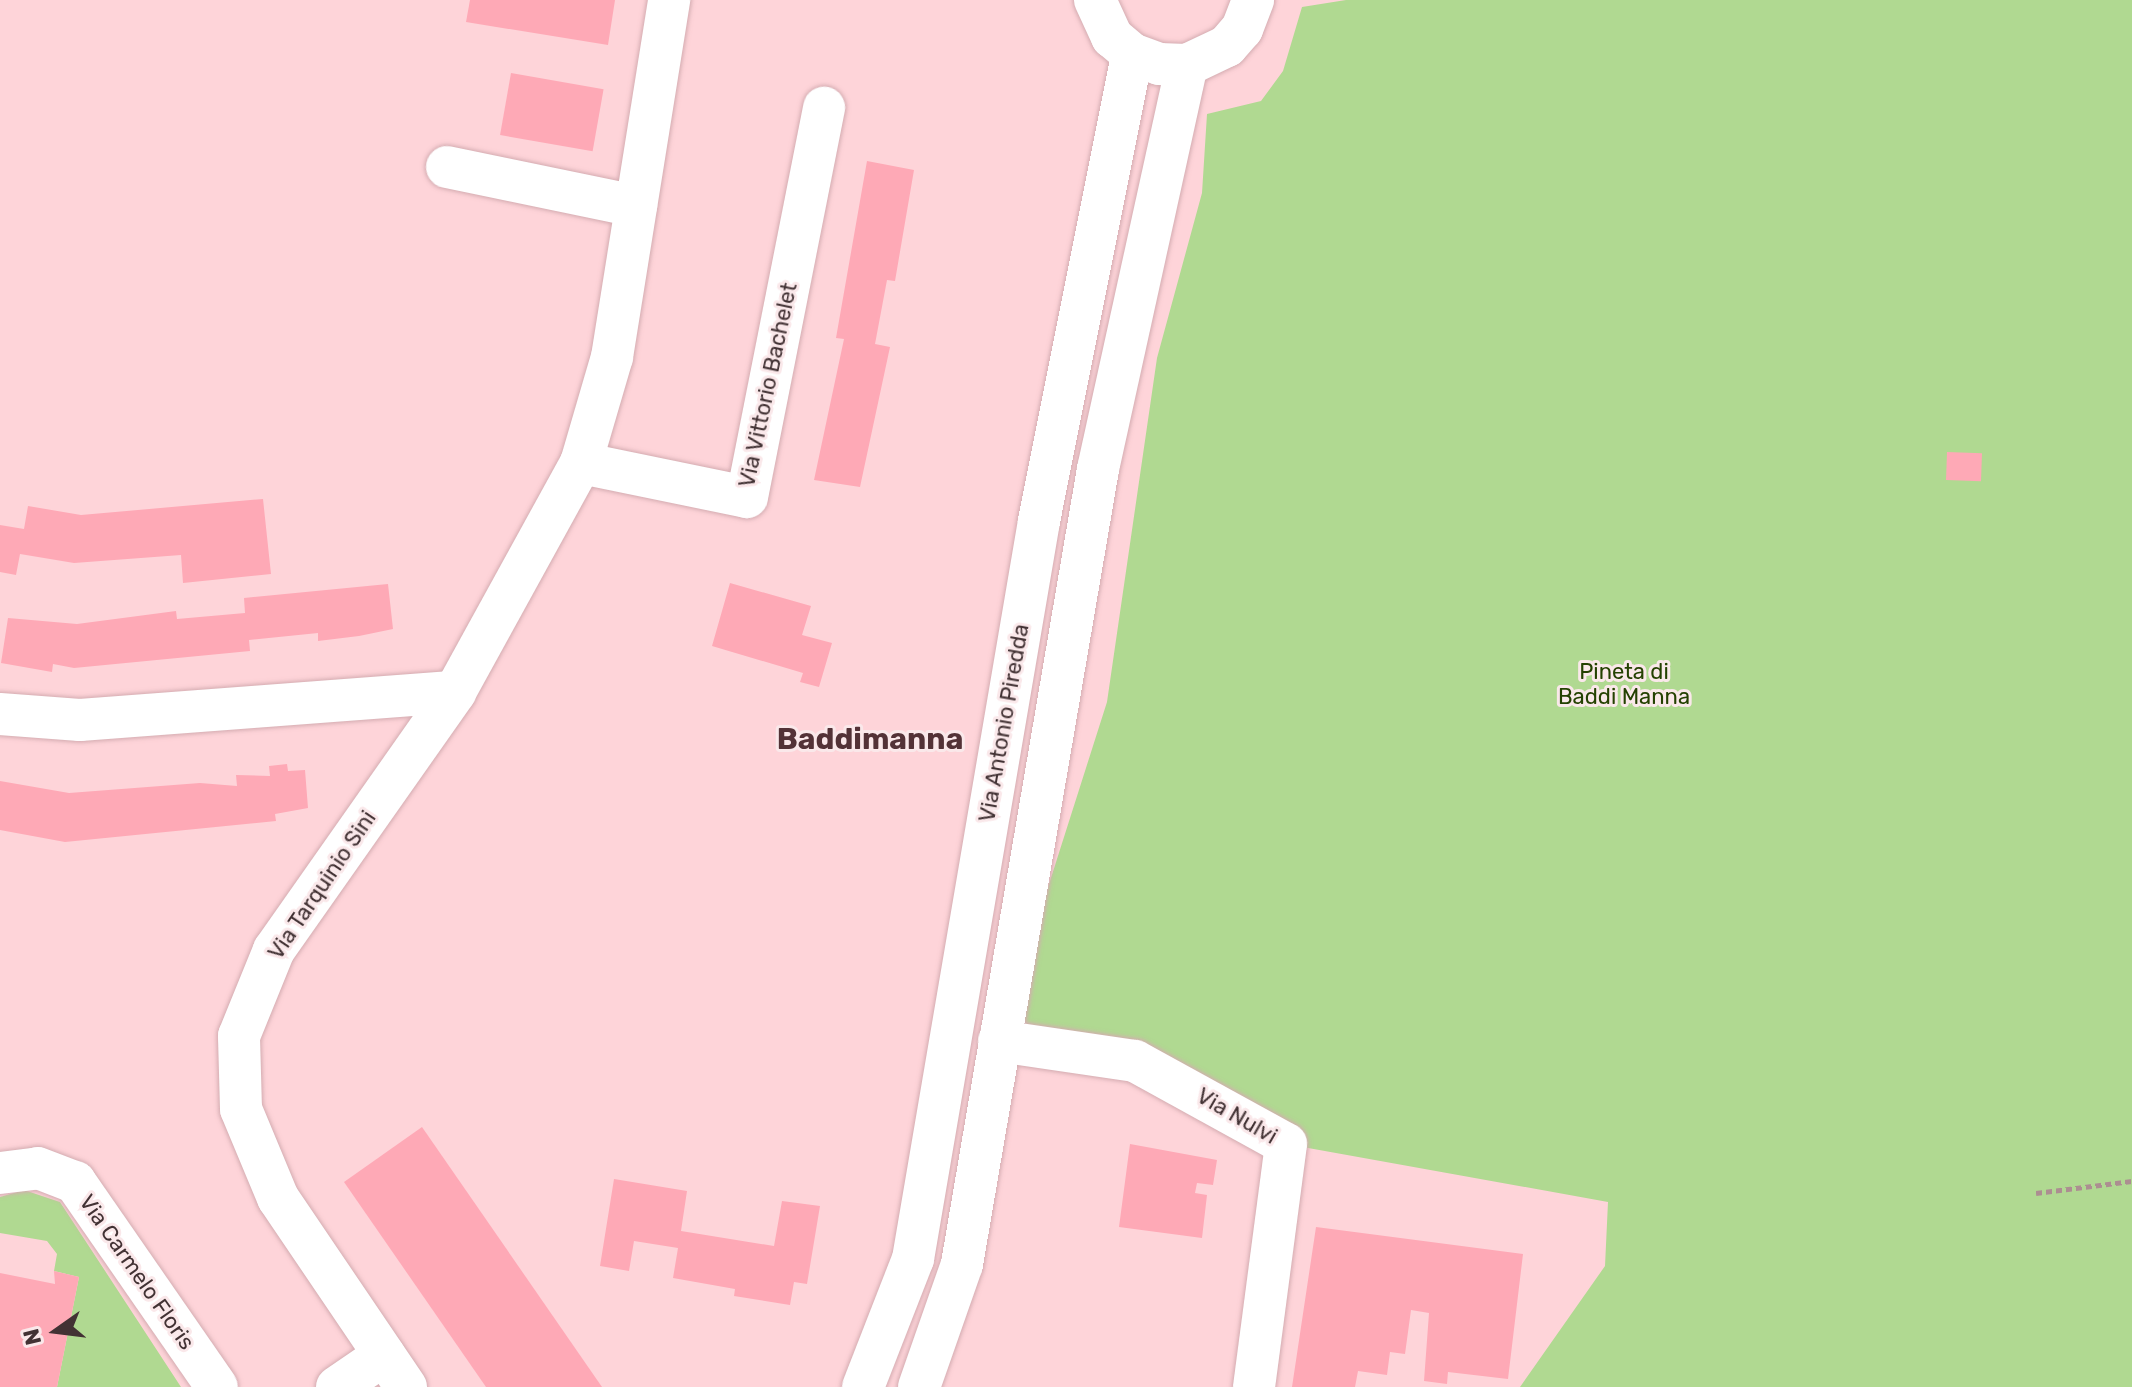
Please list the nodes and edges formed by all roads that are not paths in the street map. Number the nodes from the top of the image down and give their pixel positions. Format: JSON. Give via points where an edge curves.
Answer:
{"nodes":[{"id":1,"x":669,"y":0,"type":"edge"},
{"id":2,"x":1256,"y":3,"type":"edge"},
{"id":3,"x":1092,"y":4,"type":"edge"},
{"id":4,"x":1132,"y":54,"type":"junction"},
{"id":5,"x":1187,"y":65,"type":"junction"},
{"id":6,"x":824,"y":108,"type":"dead end"},
{"id":7,"x":447,"y":167,"type":"dead end"},
{"id":8,"x":636,"y":206,"type":"junction"},
{"id":9,"x":581,"y":463,"type":"junction"},
{"id":10,"x":455,"y":692,"type":"junction"},
{"id":11,"x":0,"y":714,"type":"edge"},
{"id":12,"x":999,"y":1041,"type":"junction"},
{"id":13,"x":0,"y":1173,"type":"edge"},
{"id":14,"x":395,"y":1371,"type":"edge"},
{"id":15,"x":217,"y":1387,"type":"edge"},
{"id":16,"x":337,"y":1387,"type":"edge"},
{"id":17,"x":863,"y":1387,"type":"edge"},
{"id":18,"x":919,"y":1387,"type":"edge"},
{"id":19,"x":1254,"y":1387,"type":"edge"}],
"edges":[{"from":1,"to":8,"type":"street"},
{"from":2,"to":5,"type":"street","via":[[1227,46]]},
{"from":3,"to":4,"type":"street","via":[[1112,37]]},
{"from":4,"to":5,"type":"street","via":[[1159,64]]},
{"from":4,"to":17,"type":"street","name":"Via Antonio Piredda","via":[[1039,521],[913,1259]]},
{"from":5,"to":12,"type":"street","via":[[1098,469]]},
{"from":6,"to":9,"type":"street","name":"Via Vittorio Bachelet","via":[[747,497]]},
{"from":7,"to":8,"type":"street"},
{"from":8,"to":9,"type":"street","via":[[612,357]]},
{"from":9,"to":10,"type":"street"},
{"from":10,"to":11,"type":"street","via":[[80,720]]},
{"from":10,"to":14,"type":"street","name":"Via Tarquinio Sini","via":[[274,950],[239,1036],[241,1109],[278,1198]]},
{"from":12,"to":18,"type":"street","via":[[962,1264]]},
{"from":12,"to":19,"type":"street","name":"Via Nulvi","via":[[1135,1061],[1286,1144]]},
{"from":13,"to":15,"type":"street","name":"Via Carmelo Floris","via":[[38,1168],[75,1182]]},
{"from":14,"to":16,"type":"street"}]}
